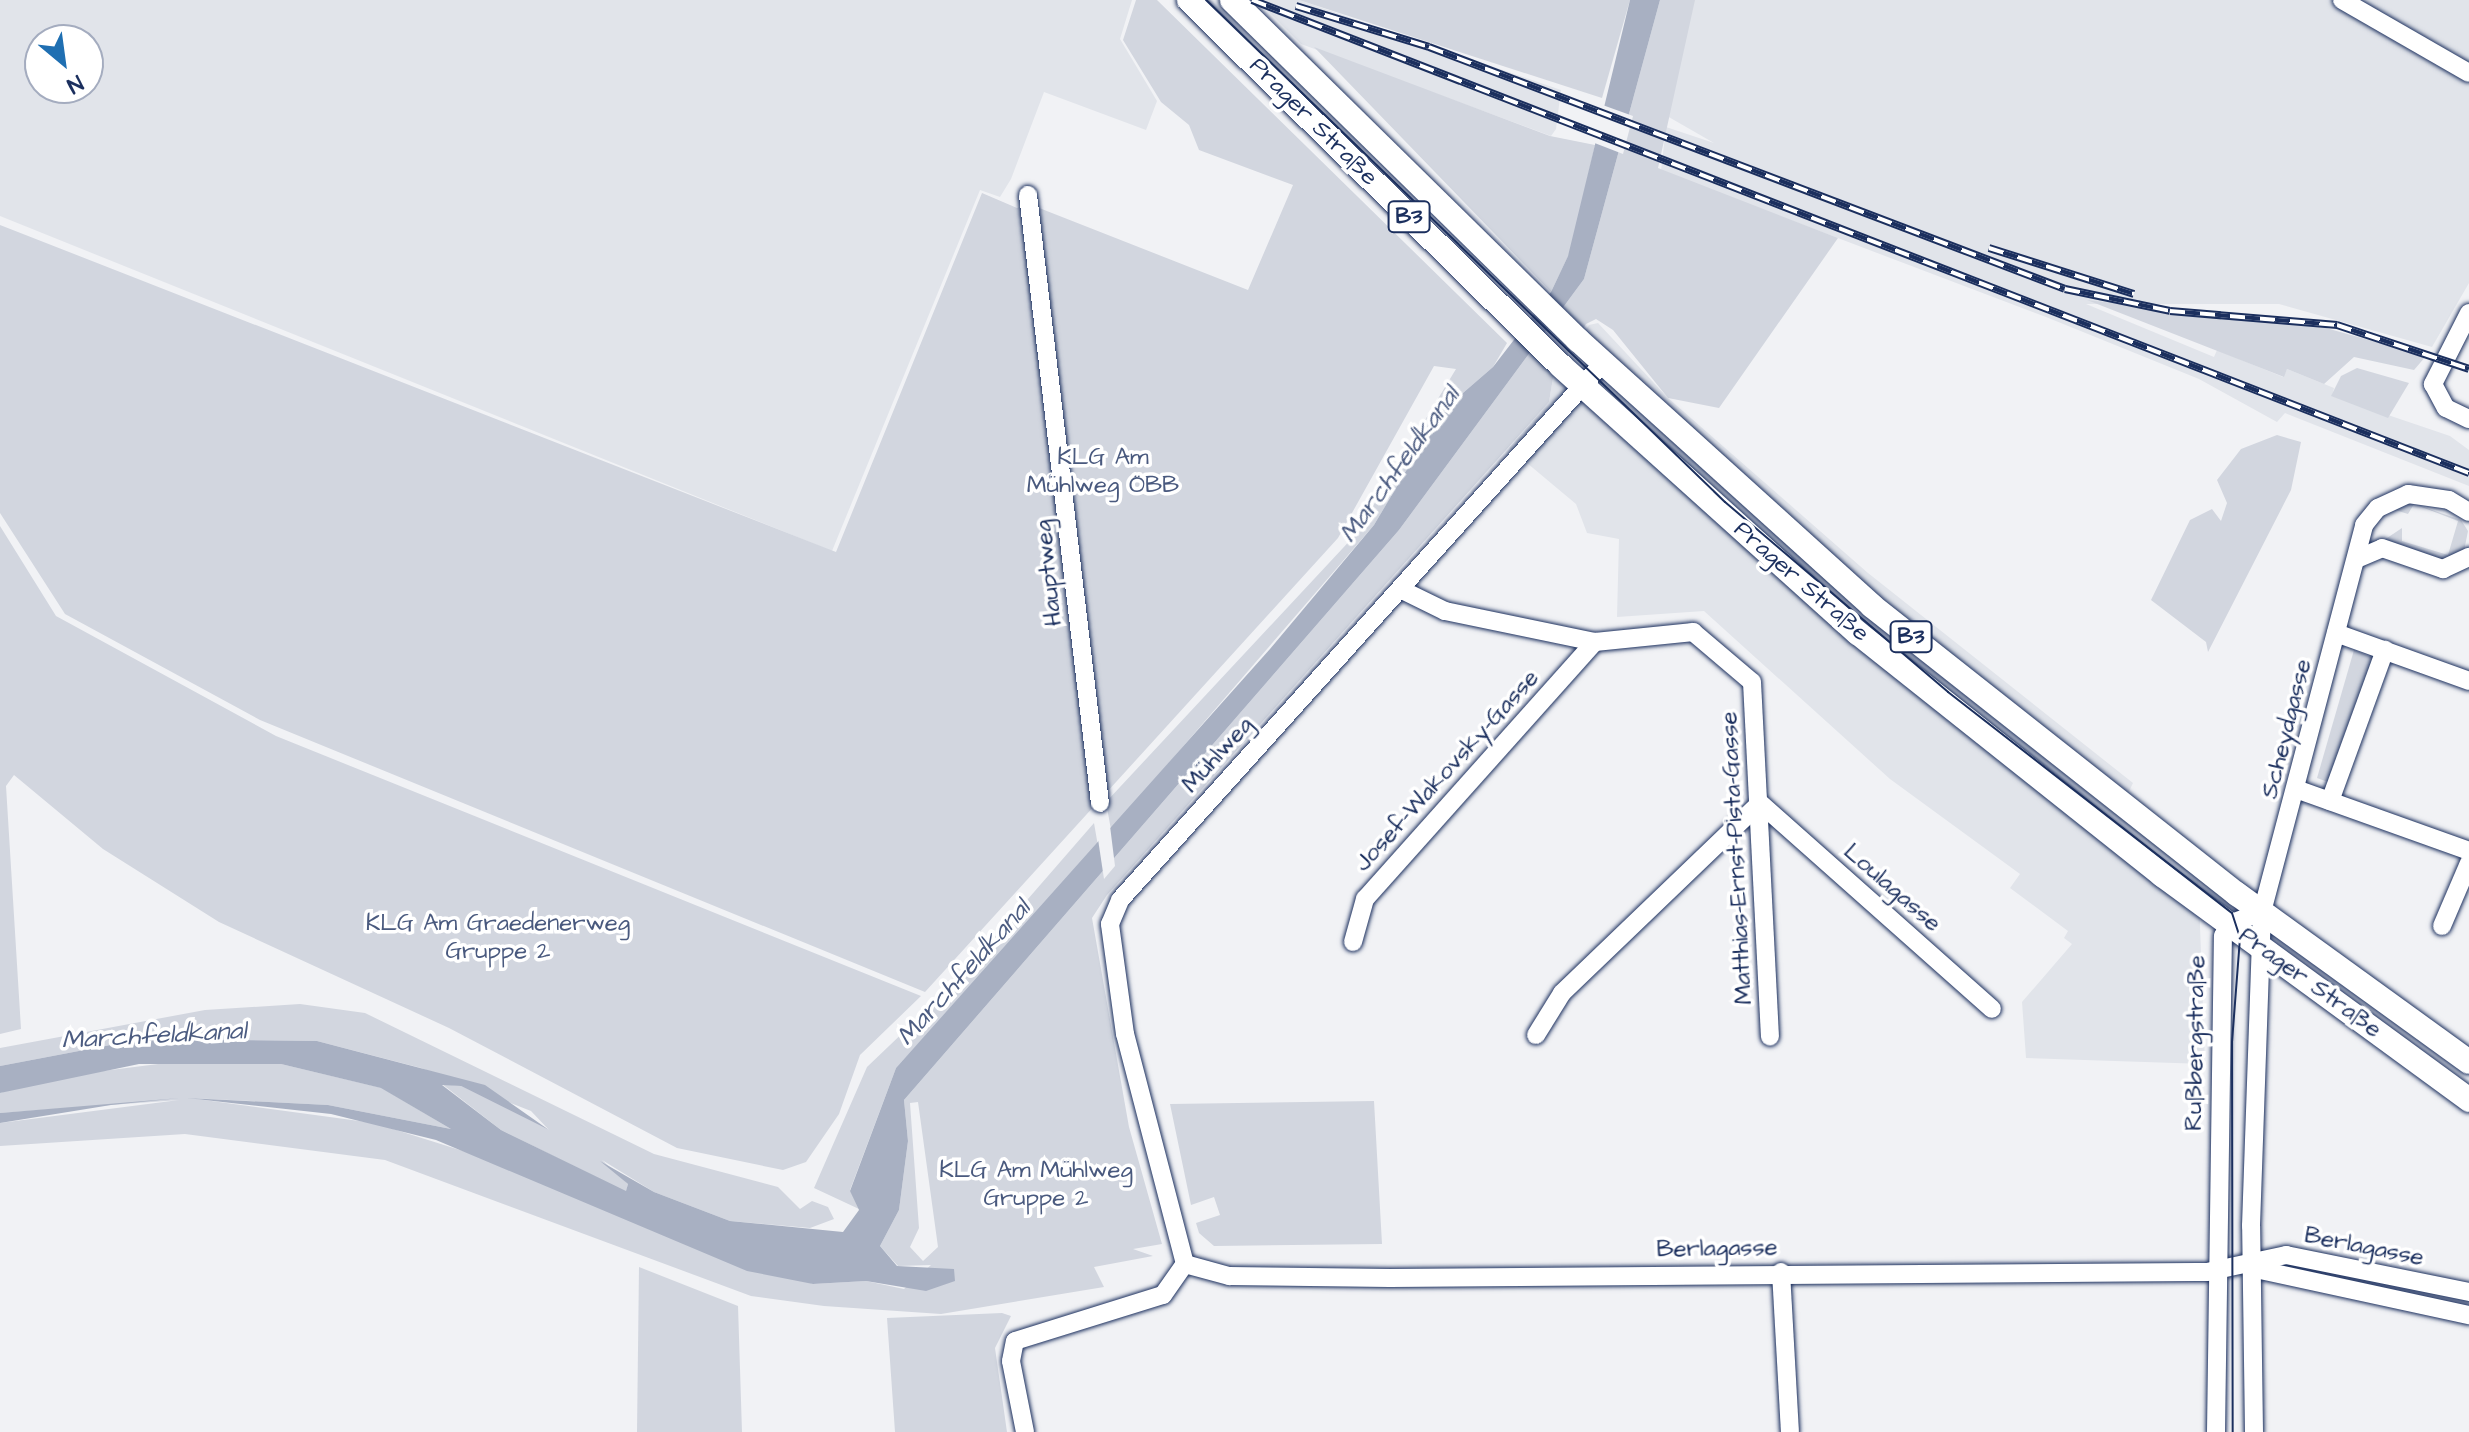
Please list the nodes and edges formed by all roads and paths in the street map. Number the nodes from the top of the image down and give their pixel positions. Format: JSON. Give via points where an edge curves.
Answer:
{"nodes":[{"id":1,"x":1189,"y":0,"type":"edge"},
{"id":2,"x":1232,"y":0,"type":"edge"},
{"id":3,"x":2342,"y":0,"type":"edge"},
{"id":4,"x":2469,"y":73,"type":"edge"},
{"id":5,"x":1028,"y":195,"type":"dead end"},
{"id":6,"x":2469,"y":313,"type":"edge"},
{"id":7,"x":1603,"y":363,"type":"junction"},
{"id":8,"x":1584,"y":387,"type":"junction"},
{"id":9,"x":2469,"y":419,"type":"edge"},
{"id":10,"x":2469,"y":512,"type":"edge"},
{"id":11,"x":2469,"y":557,"type":"edge"},
{"id":12,"x":2359,"y":558,"type":"junction"},
{"id":13,"x":1402,"y":590,"type":"junction"},
{"id":14,"x":2336,"y":633,"type":"junction"},
{"id":15,"x":1595,"y":642,"type":"junction"},
{"id":16,"x":2385,"y":650,"type":"junction"},
{"id":17,"x":2469,"y":681,"type":"edge"},
{"id":18,"x":2296,"y":789,"type":"junction"},
{"id":19,"x":2330,"y":801,"type":"junction"},
{"id":20,"x":1100,"y":803,"type":"dead end"},
{"id":21,"x":1760,"y":803,"type":"junction"},
{"id":22,"x":2469,"y":851,"type":"edge"},
{"id":23,"x":2469,"y":863,"type":"edge"},
{"id":24,"x":2262,"y":912,"type":"junction"},
{"id":25,"x":2229,"y":924,"type":"junction"},
{"id":26,"x":2442,"y":926,"type":"dead end"},
{"id":27,"x":1353,"y":942,"type":"dead end"},
{"id":28,"x":2265,"y":949,"type":"junction"},
{"id":29,"x":1992,"y":1009,"type":"dead end"},
{"id":30,"x":1536,"y":1035,"type":"dead end"},
{"id":31,"x":1770,"y":1037,"type":"dead end"},
{"id":32,"x":2469,"y":1062,"type":"edge"},
{"id":33,"x":2469,"y":1100,"type":"edge"},
{"id":34,"x":1185,"y":1264,"type":"junction"},
{"id":35,"x":2251,"y":1268,"type":"junction"},
{"id":36,"x":2219,"y":1271,"type":"junction"},
{"id":37,"x":1781,"y":1272,"type":"junction"},
{"id":38,"x":2469,"y":1292,"type":"edge"},
{"id":39,"x":2469,"y":1315,"type":"edge"},
{"id":40,"x":1025,"y":1432,"type":"edge"},
{"id":41,"x":1790,"y":1432,"type":"edge"},
{"id":42,"x":2216,"y":1432,"type":"edge"},
{"id":43,"x":2254,"y":1432,"type":"edge"}],
"edges":[{"from":1,"to":8,"type":"main road","name":"Prager Straße","number":"B3"},
{"from":2,"to":7,"type":"main road","name":"Prager Straße","number":"B3"},
{"from":3,"to":4,"type":"street"},
{"from":5,"to":20,"type":"street","name":"Hauptweg"},
{"from":6,"to":9,"type":"street","via":[[2433,384],[2446,408]]},
{"from":7,"to":8,"type":"street","name":"Mühlweg"},
{"from":7,"to":24,"type":"main road","name":"Prager Straße","number":"B3","via":[[1872,606]]},
{"from":8,"to":13,"type":"street","name":"Mühlweg"},
{"from":8,"to":25,"type":"main road","name":"Prager Straße","number":"B3","via":[[1858,633]]},
{"from":10,"to":12,"type":"street","name":"Scheydgasse","via":[[2426,494],[2395,498],[2367,519]]},
{"from":11,"to":12,"type":"street","via":[[2443,569],[2382,548]]},
{"from":12,"to":14,"type":"street","name":"Scheydgasse"},
{"from":13,"to":15,"type":"street","via":[[1445,611]]},
{"from":13,"to":34,"type":"street","name":"Mühlweg","via":[[1126,893],[1110,924],[1138,1099]]},
{"from":14,"to":16,"type":"street"},
{"from":14,"to":18,"type":"street","name":"Scheydgasse"},
{"from":15,"to":21,"type":"street","name":"Matthias-Ernst-Pista-Gasse","via":[[1693,632],[1716,645],[1752,682]]},
{"from":15,"to":27,"type":"street","name":"Josef-Wakovsky-Gasse","via":[[1365,899]]},
{"from":16,"to":17,"type":"street"},
{"from":16,"to":19,"type":"street"},
{"from":18,"to":19,"type":"street"},
{"from":18,"to":24,"type":"street","name":"Scheydgasse"},
{"from":19,"to":22,"type":"street"},
{"from":21,"to":29,"type":"street","name":"Loulagasse"},
{"from":21,"to":30,"type":"street","via":[[1562,993]]},
{"from":21,"to":31,"type":"street","name":"Matthias-Ernst-Pista-Gasse"},
{"from":23,"to":26,"type":"street"},
{"from":24,"to":25,"type":"street"},
{"from":24,"to":28,"type":"street"},
{"from":24,"to":32,"type":"main road","name":"Prager Straße","number":"B3"},
{"from":25,"to":28,"type":"main road","name":"Prager Straße","number":"B3"},
{"from":25,"to":36,"type":"street","name":"Rußbergstraße","via":[[2217,1045]]},
{"from":28,"to":33,"type":"main road","name":"Prager Straße","number":"B3"},
{"from":28,"to":35,"type":"street","via":[[2254,1058]]},
{"from":34,"to":37,"type":"street","name":"Berlagasse","via":[[1229,1276]]},
{"from":34,"to":40,"type":"street","via":[[1163,1295],[1015,1341],[1011,1361]]},
{"from":35,"to":36,"type":"street","name":"Berlagasse"},
{"from":35,"to":38,"type":"street","name":"Berlagasse","via":[[2286,1255]]},
{"from":35,"to":39,"type":"street","name":"Berlagasse"},
{"from":35,"to":43,"type":"street"},
{"from":36,"to":37,"type":"street","name":"Berlagasse"},
{"from":36,"to":42,"type":"street","name":"Rußbergstraße"},
{"from":37,"to":41,"type":"street"}]}
